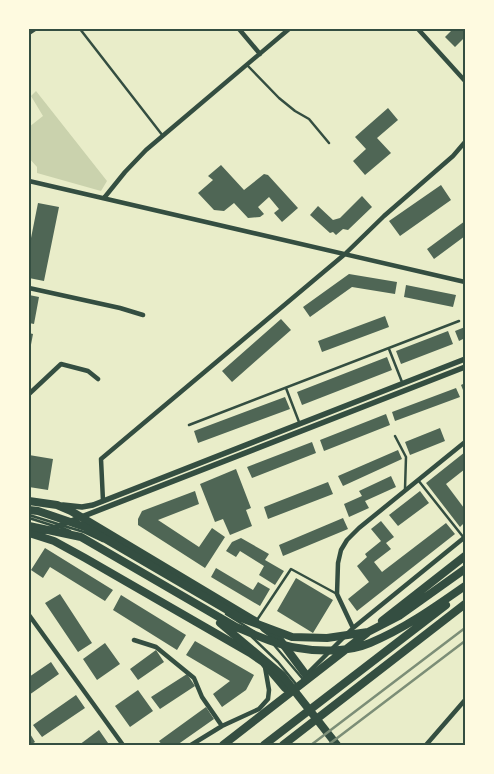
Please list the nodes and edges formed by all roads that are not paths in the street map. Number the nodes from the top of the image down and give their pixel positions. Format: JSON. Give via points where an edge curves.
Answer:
{"nodes":[{"id":1,"x":35,"y":29,"type":"edge"},
{"id":2,"x":80,"y":29,"type":"edge"},
{"id":3,"x":239,"y":29,"type":"edge"},
{"id":4,"x":289,"y":29,"type":"edge"},
{"id":5,"x":418,"y":29,"type":"edge"},
{"id":6,"x":29,"y":33,"type":"edge"},
{"id":7,"x":260,"y":54,"type":"junction"},
{"id":8,"x":247,"y":65,"type":"junction"},
{"id":9,"x":465,"y":81,"type":"edge"},
{"id":10,"x":163,"y":136,"type":"junction"},
{"id":11,"x":465,"y":142,"type":"edge"},
{"id":12,"x":329,"y":143,"type":"dead end"},
{"id":13,"x":29,"y":181,"type":"edge"},
{"id":14,"x":104,"y":198,"type":"junction"},
{"id":15,"x":345,"y":254,"type":"junction"},
{"id":16,"x":465,"y":282,"type":"edge"},
{"id":17,"x":29,"y":288,"type":"edge"},
{"id":18,"x":143,"y":315,"type":"dead end"},
{"id":19,"x":459,"y":322,"type":"dead end"},
{"id":20,"x":389,"y":349,"type":"junction"},
{"id":21,"x":465,"y":359,"type":"edge"},
{"id":22,"x":465,"y":367,"type":"edge"},
{"id":23,"x":98,"y":379,"type":"dead end"},
{"id":24,"x":402,"y":384,"type":"junction"},
{"id":25,"x":286,"y":388,"type":"junction"},
{"id":26,"x":405,"y":390,"type":"junction"},
{"id":27,"x":29,"y":394,"type":"edge"},
{"id":28,"x":300,"y":424,"type":"junction"},
{"id":29,"x":189,"y":425,"type":"dead end"},
{"id":30,"x":303,"y":430,"type":"junction"},
{"id":31,"x":395,"y":436,"type":"dead end"},
{"id":32,"x":464,"y":444,"type":"edge"},
{"id":33,"x":418,"y":480,"type":"junction"},
{"id":34,"x":405,"y":491,"type":"junction"},
{"id":35,"x":29,"y":501,"type":"edge"},
{"id":36,"x":103,"y":501,"type":"junction"},
{"id":37,"x":57,"y":505,"type":"junction"},
{"id":38,"x":29,"y":510,"type":"edge"},
{"id":39,"x":29,"y":517,"type":"edge"},
{"id":40,"x":81,"y":517,"type":"junction"},
{"id":41,"x":29,"y":526,"type":"edge"},
{"id":42,"x":59,"y":526,"type":"junction"},
{"id":43,"x":29,"y":533,"type":"edge"},
{"id":44,"x":465,"y":538,"type":"edge"},
{"id":45,"x":465,"y":556,"type":"edge"},
{"id":46,"x":465,"y":569,"type":"edge"},
{"id":47,"x":465,"y":586,"type":"edge"},
{"id":48,"x":465,"y":590,"type":"edge"},
{"id":49,"x":337,"y":594,"type":"junction"},
{"id":50,"x":465,"y":604,"type":"edge"},
{"id":51,"x":204,"y":610,"type":"junction"},
{"id":52,"x":29,"y":615,"type":"edge"},
{"id":53,"x":256,"y":622,"type":"junction"},
{"id":54,"x":353,"y":628,"type":"junction"},
{"id":55,"x":134,"y":640,"type":"dead end"},
{"id":56,"x":263,"y":662,"type":"junction"},
{"id":57,"x":304,"y":676,"type":"junction"},
{"id":58,"x":296,"y":684,"type":"dead end"},
{"id":59,"x":285,"y":688,"type":"dead end"},
{"id":60,"x":465,"y":700,"type":"edge"},
{"id":61,"x":222,"y":726,"type":"junction"},
{"id":62,"x":123,"y":745,"type":"edge"},
{"id":63,"x":191,"y":745,"type":"edge"},
{"id":64,"x":223,"y":745,"type":"edge"},
{"id":65,"x":264,"y":745,"type":"edge"},
{"id":66,"x":283,"y":745,"type":"edge"},
{"id":67,"x":337,"y":745,"type":"edge"},
{"id":68,"x":426,"y":745,"type":"edge"}],
"edges":[{"from":1,"to":6,"type":"street"},
{"from":2,"to":10,"type":"lane"},
{"from":3,"to":7,"type":"street"},
{"from":4,"to":7,"type":"street"},
{"from":5,"to":9,"type":"street"},
{"from":7,"to":8,"type":"street"},
{"from":8,"to":10,"type":"street"},
{"from":8,"to":12,"type":"lane","via":[[279,98],[310,120]]},
{"from":10,"to":14,"type":"street","via":[[125,172]]},
{"from":11,"to":15,"type":"street","via":[[454,156]]},
{"from":13,"to":14,"type":"street"},
{"from":14,"to":15,"type":"street"},
{"from":15,"to":16,"type":"street"},
{"from":15,"to":36,"type":"street","via":[[101,459]]},
{"from":17,"to":18,"type":"street"},
{"from":19,"to":20,"type":"lane"},
{"from":20,"to":24,"type":"lane"},
{"from":20,"to":25,"type":"lane"},
{"from":21,"to":24,"type":"street"},
{"from":22,"to":26,"type":"street"},
{"from":23,"to":27,"type":"street","via":[[88,371],[61,364]]},
{"from":24,"to":26,"type":"lane"},
{"from":24,"to":28,"type":"street"},
{"from":25,"to":28,"type":"lane"},
{"from":25,"to":29,"type":"lane"},
{"from":26,"to":30,"type":"street"},
{"from":28,"to":30,"type":"lane"},
{"from":28,"to":36,"type":"street"},
{"from":30,"to":40,"type":"street"},
{"from":31,"to":34,"type":"lane","via":[[406,457]]},
{"from":32,"to":33,"type":"street"},
{"from":33,"to":34,"type":"street"},
{"from":33,"to":44,"type":"lane"},
{"from":34,"to":49,"type":"street","via":[[347,540],[338,563]]},
{"from":35,"to":37,"type":"main road"},
{"from":36,"to":37,"type":"street","via":[[82,507]]},
{"from":37,"to":40,"type":"main road"},
{"from":38,"to":46,"type":"main road","via":[[85,527],[241,618],[292,638],[327,638],[368,632],[399,616]]},
{"from":39,"to":42,"type":"lane"},
{"from":40,"to":42,"type":"street"},
{"from":40,"to":53,"type":"main road"},
{"from":41,"to":51,"type":"main road","via":[[81,537]]},
{"from":42,"to":43,"type":"street"},
{"from":42,"to":57,"type":"lane","via":[[84,532],[110,545],[256,632]]},
{"from":42,"to":58,"type":"lane","via":[[108,548],[210,610],[252,638]]},
{"from":43,"to":56,"type":"main road","via":[[54,541],[85,558]]},
{"from":44,"to":54,"type":"street"},
{"from":45,"to":64,"type":"main road"},
{"from":47,"to":51,"type":"main road","via":[[414,620],[369,644],[348,649],[297,648],[236,628]]},
{"from":48,"to":65,"type":"main road"},
{"from":49,"to":53,"type":"lane","via":[[291,569]]},
{"from":49,"to":54,"type":"street"},
{"from":50,"to":66,"type":"main road"},
{"from":51,"to":67,"type":"main road","via":[[282,675]]},
{"from":52,"to":62,"type":"street"},
{"from":53,"to":57,"type":"main road","via":[[280,640]]},
{"from":54,"to":57,"type":"street"},
{"from":55,"to":61,"type":"street","via":[[156,647],[194,678],[202,697]]},
{"from":56,"to":59,"type":"main road"},
{"from":56,"to":61,"type":"street","via":[[268,699],[259,709]]},
{"from":60,"to":68,"type":"street"},
{"from":61,"to":63,"type":"street"}]}
